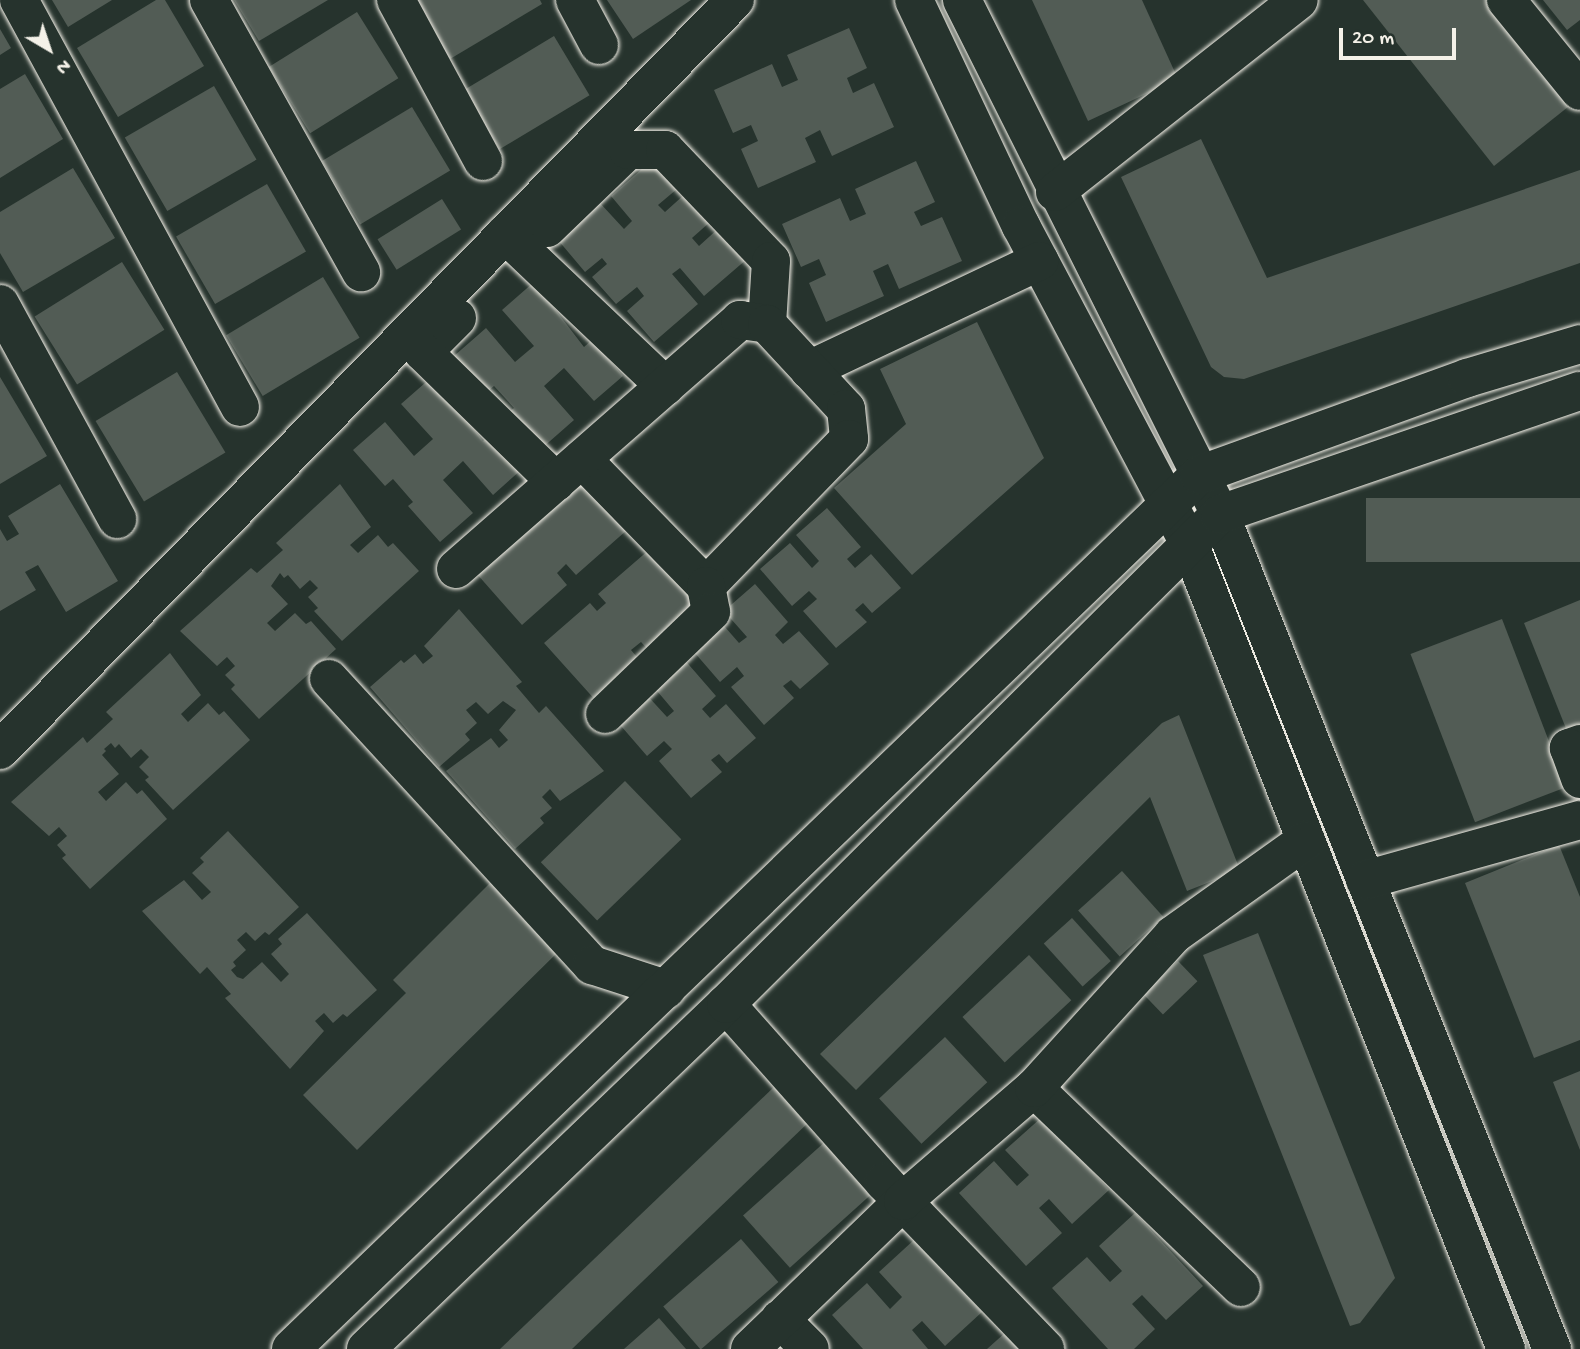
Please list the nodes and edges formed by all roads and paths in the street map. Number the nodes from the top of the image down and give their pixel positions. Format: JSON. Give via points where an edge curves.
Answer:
{"nodes":[{"id":1,"x":19,"y":0,"type":"edge"},
{"id":2,"x":209,"y":0,"type":"edge"},
{"id":3,"x":396,"y":0,"type":"edge"},
{"id":4,"x":575,"y":0,"type":"edge"},
{"id":5,"x":735,"y":0,"type":"edge"},
{"id":6,"x":914,"y":0,"type":"edge"},
{"id":7,"x":962,"y":0,"type":"edge"},
{"id":8,"x":1299,"y":0,"type":"edge"},
{"id":9,"x":1506,"y":0,"type":"edge"},
{"id":10,"x":599,"y":46,"type":"dead end"},
{"id":11,"x":1580,"y":91,"type":"edge"},
{"id":12,"x":483,"y":160,"type":"dead end"},
{"id":13,"x":1055,"y":192,"type":"junction"},
{"id":14,"x":545,"y":230,"type":"dead end"},
{"id":15,"x":505,"y":234,"type":"junction"},
{"id":16,"x":1040,"y":261,"type":"junction"},
{"id":17,"x":361,"y":272,"type":"dead end"},
{"id":18,"x":503,"y":272,"type":"dead end"},
{"id":19,"x":0,"y":304,"type":"edge"},
{"id":20,"x":767,"y":324,"type":"junction"},
{"id":21,"x":1580,"y":344,"type":"edge"},
{"id":22,"x":424,"y":352,"type":"junction"},
{"id":23,"x":810,"y":370,"type":"junction"},
{"id":24,"x":665,"y":386,"type":"junction"},
{"id":25,"x":1580,"y":391,"type":"edge"},
{"id":26,"x":240,"y":407,"type":"dead end"},
{"id":27,"x":327,"y":449,"type":"dead end"},
{"id":28,"x":569,"y":470,"type":"junction"},
{"id":29,"x":1199,"y":475,"type":"junction"},
{"id":30,"x":1169,"y":504,"type":"junction"},
{"id":31,"x":1220,"y":514,"type":"junction"},
{"id":32,"x":117,"y":519,"type":"dead end"},
{"id":33,"x":1189,"y":543,"type":"junction"},
{"id":34,"x":456,"y":569,"type":"dead end"},
{"id":35,"x":706,"y":586,"type":"junction"},
{"id":36,"x":329,"y":679,"type":"dead end"},
{"id":37,"x":605,"y":714,"type":"dead end"},
{"id":38,"x":1580,"y":744,"type":"edge"},
{"id":39,"x":0,"y":750,"type":"edge"},
{"id":40,"x":1580,"y":779,"type":"edge"},
{"id":41,"x":1580,"y":820,"type":"edge"},
{"id":42,"x":1306,"y":840,"type":"junction"},
{"id":43,"x":1365,"y":880,"type":"junction"},
{"id":44,"x":666,"y":989,"type":"junction"},
{"id":45,"x":726,"y":1004,"type":"junction"},
{"id":46,"x":1034,"y":1088,"type":"junction"},
{"id":47,"x":903,"y":1201,"type":"junction"},
{"id":48,"x":1241,"y":1287,"type":"dead end"},
{"id":49,"x":780,"y":1319,"type":"junction"},
{"id":50,"x":291,"y":1349,"type":"edge"},
{"id":51,"x":366,"y":1349,"type":"edge"},
{"id":52,"x":750,"y":1349,"type":"edge"},
{"id":53,"x":810,"y":1349,"type":"edge"},
{"id":54,"x":1045,"y":1349,"type":"edge"},
{"id":55,"x":1506,"y":1349,"type":"edge"},
{"id":56,"x":1552,"y":1349,"type":"edge"}],
"edges":[{"from":1,"to":26,"type":"street"},
{"from":2,"to":17,"type":"street"},
{"from":3,"to":12,"type":"street"},
{"from":4,"to":10,"type":"street"},
{"from":5,"to":15,"type":"street"},
{"from":6,"to":16,"type":"street"},
{"from":7,"to":13,"type":"street"},
{"from":8,"to":13,"type":"street"},
{"from":9,"to":11,"type":"street"},
{"from":13,"to":29,"type":"street"},
{"from":14,"to":20,"type":"street","via":[[628,150],[665,150],[771,261]]},
{"from":15,"to":24,"type":"street"},
{"from":15,"to":39,"type":"street"},
{"from":16,"to":23,"type":"street"},
{"from":16,"to":30,"type":"street"},
{"from":18,"to":22,"type":"street"},
{"from":19,"to":32,"type":"street"},
{"from":20,"to":23,"type":"street"},
{"from":20,"to":24,"type":"street","via":[[740,320]]},
{"from":21,"to":29,"type":"street","via":[[1468,378]]},
{"from":22,"to":27,"type":"street"},
{"from":22,"to":28,"type":"street"},
{"from":23,"to":35,"type":"street","via":[[846,409],[849,439]]},
{"from":24,"to":28,"type":"street"},
{"from":25,"to":31,"type":"street"},
{"from":28,"to":34,"type":"street"},
{"from":28,"to":35,"type":"street"},
{"from":29,"to":30,"type":"street"},
{"from":29,"to":31,"type":"street"},
{"from":30,"to":33,"type":"street"},
{"from":30,"to":44,"type":"street"},
{"from":31,"to":33,"type":"street"},
{"from":31,"to":43,"type":"street"},
{"from":33,"to":42,"type":"street"},
{"from":33,"to":45,"type":"street"},
{"from":35,"to":37,"type":"street","via":[[711,612]]},
{"from":36,"to":44,"type":"street","via":[[592,965]]},
{"from":38,"to":40,"type":"street","via":[[1569,748]]},
{"from":41,"to":43,"type":"street"},
{"from":42,"to":46,"type":"street","via":[[1172,935]]},
{"from":42,"to":55,"type":"street"},
{"from":43,"to":56,"type":"street"},
{"from":44,"to":50,"type":"street"},
{"from":45,"to":47,"type":"street"},
{"from":45,"to":51,"type":"street"},
{"from":46,"to":47,"type":"street"},
{"from":46,"to":48,"type":"street"},
{"from":47,"to":49,"type":"street"},
{"from":47,"to":54,"type":"street"},
{"from":49,"to":52,"type":"street"},
{"from":49,"to":53,"type":"street"}]}
